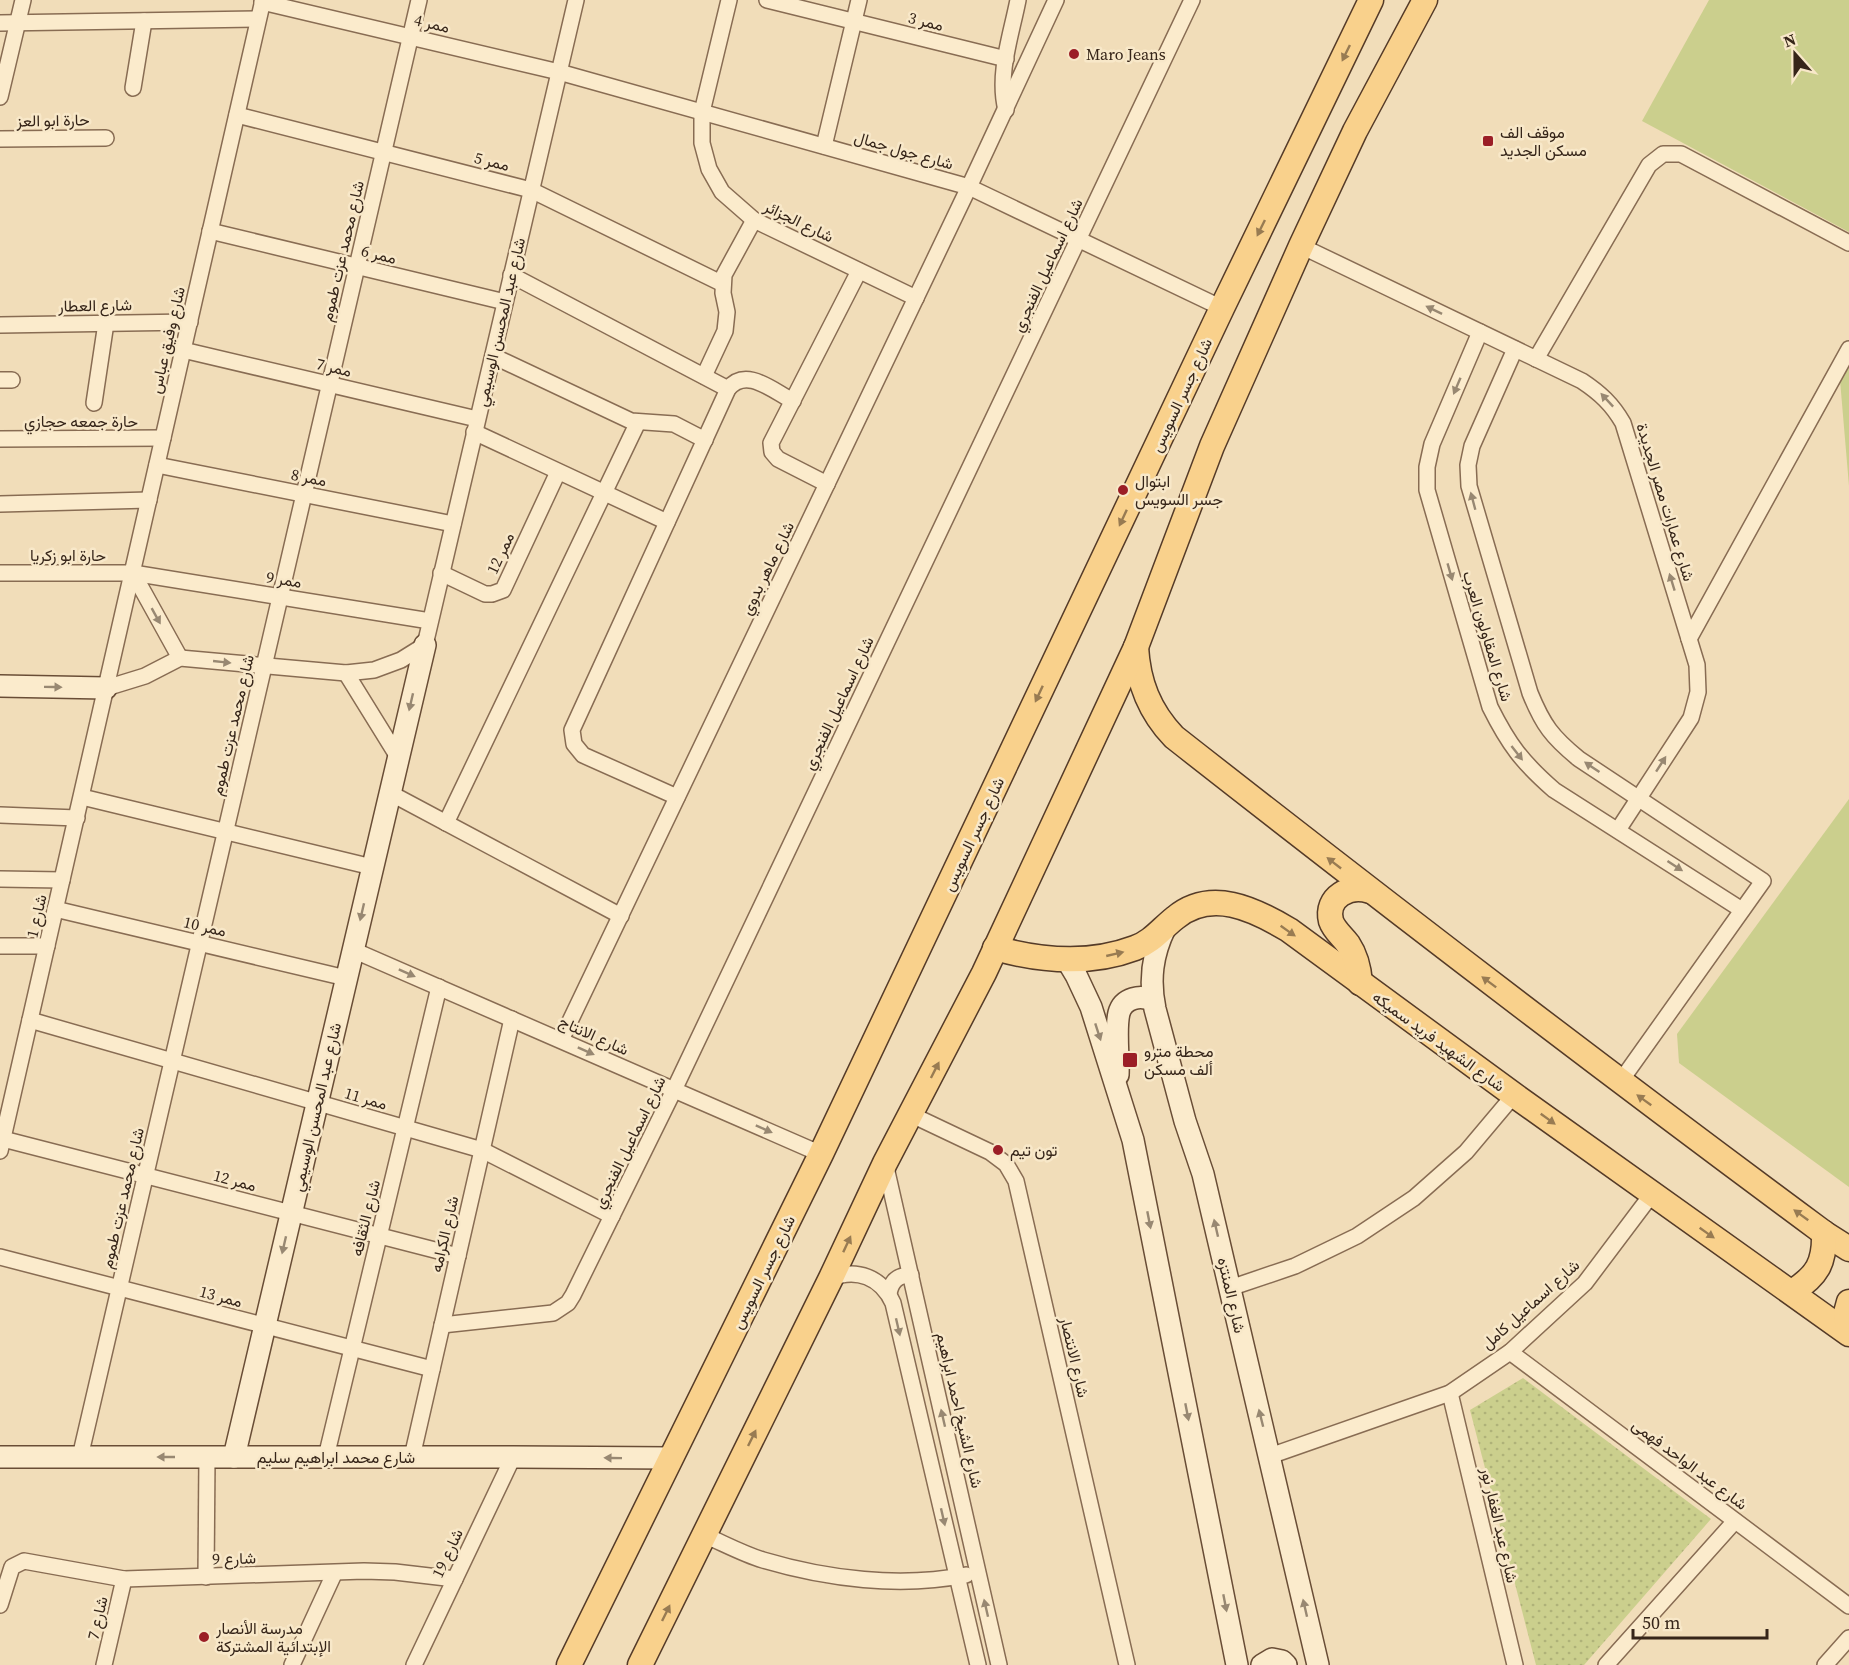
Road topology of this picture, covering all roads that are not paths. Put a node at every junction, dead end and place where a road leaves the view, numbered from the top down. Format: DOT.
graph roads {
  1 [pos="22,0"];
  2 [pos="418,0"];
  3 [pos="576,0"];
  4 [pos="729,0"];
  5 [pos="767,0"];
  6 [pos="859,0"];
  7 [pos="1018,0"];
  8 [pos="1056,0"];
  9 [pos="1192,0"];
  10 [pos="1371,0"];
  11 [pos="1425,0"];
  12 [pos="262,1"];
  13 [pos="258,19"];
  14 [pos="144,21"];
  15 [pos="17,22"];
  16 [pos="854,22"];
  17 [pos="0,23"];
  18 [pos="410,37"];
  19 [pos="1006,59"];
  20 [pos="559,72"];
  21 [pos="133,88"];
  22 [pos="0,97"];
  23 [pos="1006,110"];
  24 [pos="702,112"];
  25 [pos="237,115"];
  26 [pos="106,138"];
  27 [pos="0,139"];
  28 [pos="824,146"];
  29 [pos="383,152"];
  30 [pos="969,187"];
  31 [pos="531,190"];
  32 [pos="754,220"];
  33 [pos="210,231"];
  34 [pos="1079,240"];
  35 [pos="1849,243"];
  36 [pos="1301,246"];
  37 [pos="357,267"];
  38 [pos="859,271"];
  39 [pos="512,275"];
  40 [pos="723,284"];
  41 [pos="916,298"];
  42 [pos="505,302"];
  43 [pos="1222,308"];
  44 [pos="190,322"];
  45 [pos="106,323"];
  46 [pos="0,325"];
  47 [pos="1480,332"];
  48 [pos="1515,349"];
  49 [pos="1849,349"];
  50 [pos="183,350"];
  51 [pos="492,356"];
  52 [pos="1536,358"];
  53 [pos="704,376"];
  54 [pos="329,384"];
  55 [pos="728,389"];
  56 [pos="793,401"];
  57 [pos="94,404"];
  58 [pos="638,422"];
  59 [pos="476,426"];
  60 [pos="163,438"];
  61 [pos="0,440"];
  62 [pos="705,440"];
  63 [pos="157,465"];
  64 [pos="558,472"];
  65 [pos="827,484"];
  66 [pos="604,493"];
  67 [pos="304,494"];
  68 [pos="150,500"];
  69 [pos="0,504"];
  70 [pos="667,522"];
  71 [pos="453,524"];
  72 [pos="1,573"];
  73 [pos="133,573"];
  74 [pos="441,573"];
  75 [pos="280,597"];
  76 [pos="430,621"];
  77 [pos="1689,639"];
  78 [pos="424,645"];
  79 [pos="1136,647"];
  80 [pos="180,658"];
  81 [pos="264,666"];
  82 [pos="346,673"];
  83 [pos="0,686"];
  84 [pos="106,688"];
  85 [pos="398,757"];
  86 [pos="390,793"];
  87 [pos="82,797"];
  88 [pos="677,797"];
  89 [pos="1639,799"];
  90 [pos="0,815"];
  91 [pos="77,818"];
  92 [pos="447,823"];
  93 [pos="1618,830"];
  94 [pos="225,832"];
  95 [pos="372,867"];
  96 [pos="0,879"];
  97 [pos="62,880"];
  98 [pos="1370,891"];
  99 [pos="56,909"];
  100 [pos="1742,909"];
  101 [pos="621,916"];
  102 [pos="1165,928"];
  103 [pos="200,943"];
  104 [pos="0,946"];
  105 [pos="47,946"];
  106 [pos="995,948"];
  107 [pos="353,950"];
  108 [pos="1067,960"];
  109 [pos="346,978"];
  110 [pos="1360,983"];
  111 [pos="439,987"];
  112 [pos="1153,1001"];
  113 [pos="512,1019"];
  114 [pos="30,1020"];
  115 [pos="561,1040"];
  116 [pos="172,1061"];
  117 [pos="1620,1082"];
  118 [pos="7,1087"];
  119 [pos="674,1090"];
  120 [pos="1118,1090"];
  121 [pos="1514,1095"];
  122 [pos="317,1102"];
  123 [pos="912,1115"];
  124 [pos="406,1128"];
  125 [pos="1,1145"];
  126 [pos="482,1149"];
  127 [pos="821,1154"];
  128 [pos="885,1163"];
  129 [pos="146,1176"];
  130 [pos="1652,1194"];
  131 [pos="291,1213"];
  132 [pos="612,1216"];
  133 [pos="1824,1233"];
  134 [pos="380,1236"];
  135 [pos="1849,1249"];
  136 [pos="458,1256"];
  137 [pos="0,1257"];
  138 [pos="910,1275"];
  139 [pos="831,1278"];
  140 [pos="120,1288"];
  141 [pos="1230,1288"];
  142 [pos="1792,1292"];
  143 [pos="889,1294"];
  144 [pos="1849,1302"];
  145 [pos="442,1325"];
  146 [pos="265,1326"];
  147 [pos="1848,1333"];
  148 [pos="352,1348"];
  149 [pos="1510,1352"];
  150 [pos="432,1369"];
  151 [pos="1450,1393"];
  152 [pos="513,1456"];
  153 [pos="1270,1456"];
  154 [pos="0,1457"];
  155 [pos="80,1457"];
  156 [pos="207,1457"];
  157 [pos="234,1457"];
  158 [pos="326,1457"];
  159 [pos="412,1457"];
  160 [pos="672,1458"];
  161 [pos="1735,1521"];
  162 [pos="704,1535"];
  163 [pos="978,1573"];
  164 [pos="334,1574"];
  165 [pos="206,1577"];
  166 [pos="957,1577"];
  167 [pos="124,1579"];
  168 [pos="455,1580"];
  169 [pos="0,1605"];
  170 [pos="1849,1606"];
  171 [pos="1849,1638"];
  172 [pos="104,1665"];
  173 [pos="292,1665"];
  174 [pos="414,1665"];
  175 [pos="569,1665"];
  176 [pos="640,1665"];
  177 [pos="978,1665"];
  178 [pos="999,1665"];
  179 [pos="1127,1665"];
  180 [pos="1238,1665"];
  181 [pos="1262,1665"];
  182 [pos="1286,1665"];
  183 [pos="1318,1665"];
  184 [pos="1515,1665"];
  185 [pos="1606,1665"];
  186 [pos="1825,1665"];
  1 -- 15 [label="street"];
  2 -- 18 [label="street, شارع محمد عزت طموم"];
  3 -- 20 [label="street, شارع عبد المحسن الوسيمي"];
  4 -- 24 [label="street, شارع الجزائر"];
  5 -- 16 [label="street, ممر 3"];
  6 -- 16 [label="street"];
  7 -- 19 [label="street"];
  8 -- 23 [label="street, شارع ماهر بدوي"];
  9 -- 34 [label="street, شارع اسماعيل الفنجري"];
  10 -- 43 [label="main road, شارع جسر السويس, one-way"];
  11 -- 36 [label="main road"];
  12 -- 13 [label="street, شارع وفيق عباس"];
  12 -- 18 [label="street, ممر 4"];
  13 -- 14 [label="street"];
  13 -- 25 [label="street, شارع وفيق عباس"];
  14 -- 15 [label="street"];
  14 -- 21 [label="street"];
  15 -- 17 [label="street"];
  15 -- 22 [label="street"];
  16 -- 19 [label="street, ممر 3"];
  16 -- 28 [label="street"];
  18 -- 20 [label="street, ممر 4"];
  18 -- 29 [label="street, شارع محمد عزت طموم"];
  19 -- 23 [label="street"];
  20 -- 24 [label="street, شارع جول جمال"];
  20 -- 31 [label="street, شارع عبد المحسن الوسيمي"];
  23 -- 30 [label="street, شارع ماهر بدوي"];
  24 -- 28 [label="street, شارع جول جمال"];
  24 -- 32 [label="street, شارع الجزائر"];
  25 -- 29 [label="street, ممر 5"];
  25 -- 33 [label="street, شارع وفيق عباس"];
  26 -- 27 [label="street, حارة ابو العز"];
  28 -- 30 [label="street, شارع جول جمال"];
  29 -- 31 [label="street, ممر 5"];
  29 -- 37 [label="street, شارع محمد عزت طموم"];
  30 -- 34 [label="street, شارع جول جمال"];
  30 -- 41 [label="street, شارع ماهر بدوي"];
  31 -- 39 [label="street, شارع عبد المحسن الوسيمي"];
  31 -- 40 [label="street, ممر 5"];
  32 -- 38 [label="street, شارع الجزائر"];
  32 -- 40 [label="street"];
  33 -- 37 [label="street, ممر 6"];
  33 -- 44 [label="street, شارع وفيق عباس"];
  34 -- 43 [label="street, شارع جول جمال"];
  34 -- 119 [label="street, شارع اسماعيل الفنجري"];
  35 -- 52 [label="street"];
  47 -- 36 [label="street, شارع عمارات مصر الجديدة, one-way"];
  36 -- 79 [label="main road"];
  37 -- 42 [label="street, ممر 6"];
  37 -- 54 [label="street, شارع محمد عزت طموم"];
  38 -- 41 [label="street, شارع الجزائر"];
  38 -- 56 [label="street"];
  39 -- 42 [label="street, شارع عبد المحسن الوسيمي"];
  39 -- 53 [label="street"];
  40 -- 53 [label="street"];
  41 -- 65 [label="street, شارع ماهر بدوي"];
  42 -- 51 [label="street, شارع عبد المحسن الوسيمي"];
  43 -- 127 [label="main road, شارع جسر السويس, one-way"];
  44 -- 45 [label="street, شارع العطار"];
  44 -- 50 [label="street, شارع وفيق عباس"];
  45 -- 46 [label="street, شارع العطار"];
  45 -- 57 [label="street"];
  47 -- 48 [label="street, شارع عمارات مصر الجديدة"];
  47 -- 93 [label="street, شارع المقاولون العرب, one-way"];
  48 -- 52 [label="street, شارع عمارات مصر الجديدة"];
  89 -- 48 [label="street, شارع المقاولون العرب, one-way"];
  49 -- 77 [label="street"];
  50 -- 54 [label="street, ممر 7"];
  50 -- 60 [label="street, شارع وفيق عباس"];
  51 -- 58 [label="street"];
  51 -- 59 [label="street, شارع عبد المحسن الوسيمي"];
  77 -- 52 [label="street, شارع عمارات مصر الجديدة, one-way"];
  53 -- 55 [label="street"];
  54 -- 59 [label="street, ممر 7"];
  54 -- 67 [label="street, شارع محمد عزت طموم"];
  55 -- 56 [label="street"];
  55 -- 62 [label="street"];
  56 -- 65 [label="street"];
  58 -- 62 [label="street"];
  58 -- 66 [label="street"];
  59 -- 64 [label="street, ممر 7"];
  59 -- 71 [label="street, شارع عبد المحسن الوسيمي"];
  60 -- 61 [label="street, حارة جمعه حجازي"];
  60 -- 63 [label="street, شارع وفيق عباس"];
  62 -- 70 [label="street"];
  63 -- 67 [label="street, ممر 8"];
  63 -- 68 [label="street, شارع وفيق عباس"];
  64 -- 66 [label="street, ممر 7"];
  64 -- 74 [label="street, ممر 12"];
  65 -- 88 [label="street, شارع ماهر بدوي"];
  66 -- 70 [label="street, ممر 7"];
  66 -- 92 [label="street"];
  67 -- 71 [label="street, ممر 8"];
  67 -- 75 [label="street, شارع محمد عزت طموم"];
  68 -- 69 [label="street"];
  68 -- 73 [label="street, شارع وفيق عباس"];
  70 -- 88 [label="street"];
  71 -- 74 [label="street, شارع عبد المحسن الوسيمي"];
  72 -- 73 [label="street, حارة ابو زكريا"];
  73 -- 75 [label="street, ممر 9"];
  73 -- 80 [label="street, one-way"];
  73 -- 84 [label="street, شارع وفيق عباس"];
  74 -- 76 [label="street, شارع عبد المحسن الوسيمي"];
  75 -- 76 [label="street, ممر 9"];
  75 -- 81 [label="street, شارع محمد عزت طموم"];
  76 -- 78 [label="street, شارع عبد المحسن الوسيمي"];
  89 -- 77 [label="street, شارع عمارات مصر الجديدة, one-way"];
  78 -- 82 [label="street"];
  78 -- 85 [label="street, شارع عبد المحسن الوسيمي, one-way"];
  98 -- 79 [label="main road, one-way"];
  79 -- 106 [label="main road"];
  80 -- 81 [label="street, one-way"];
  80 -- 84 [label="street"];
  81 -- 82 [label="street"];
  81 -- 94 [label="street, شارع محمد عزت طموم"];
  82 -- 85 [label="street"];
  83 -- 84 [label="street, one-way"];
  84 -- 87 [label="street, شارع 1"];
  85 -- 86 [label="street, شارع عبد المحسن الوسيمي"];
  86 -- 92 [label="street"];
  86 -- 95 [label="street, شارع عبد المحسن الوسيمي"];
  87 -- 91 [label="street, شارع 1"];
  87 -- 94 [label="street"];
  88 -- 101 [label="street, شارع ماهر بدوي"];
  89 -- 93 [label="street, شارع عمارات مصر الجديدة"];
  89 -- 100 [label="street, شارع المقاولون العرب"];
  90 -- 91 [label="street"];
  91 -- 97 [label="street, شارع 1"];
  92 -- 101 [label="street"];
  93 -- 100 [label="street, شارع المقاولون العرب, one-way"];
  94 -- 95 [label="street"];
  94 -- 103 [label="street, شارع محمد عزت طموم"];
  95 -- 107 [label="street, شارع عبد المحسن الوسيمي, one-way"];
  96 -- 97 [label="street"];
  97 -- 99 [label="street, شارع 1"];
  98 -- 110 [label="main road"];
  117 -- 98 [label="main road, one-way"];
  99 -- 103 [label="street, ممر 10"];
  99 -- 105 [label="street, شارع 1"];
  100 -- 117 [label="street"];
  101 -- 115 [label="street, شارع ماهر بدوي"];
  108 -- 102 [label="main road, شارع الشهيد فريد سميكه, one-way"];
  102 -- 110 [label="main road, شارع الشهيد فريد سميكه, one-way"];
  102 -- 112 [label="street, شارع المنتزه"];
  103 -- 109 [label="street, ممر 10"];
  103 -- 116 [label="street, شارع محمد عزت طموم"];
  104 -- 105 [label="street"];
  105 -- 114 [label="street, شارع 1"];
  106 -- 108 [label="main road, شارع الشهيد فريد سميكه"];
  123 -- 106 [label="main road, one-way"];
  107 -- 109 [label="street, شارع عبد المحسن الوسيمي"];
  107 -- 111 [label="street, شارع الانتاج, one-way"];
  108 -- 120 [label="street, one-way"];
  109 -- 122 [label="street, شارع عبد المحسن الوسيمي"];
  110 -- 121 [label="main road, شارع الشهيد فريد سميكه"];
  111 -- 113 [label="street, شارع الانتاج"];
  111 -- 124 [label="street, شارع الثقافه"];
  112 -- 120 [label="street"];
  141 -- 112 [label="street, شارع المنتزه, one-way"];
  113 -- 115 [label="street, شارع الانتاج"];
  113 -- 126 [label="street, شارع الكرامه"];
  114 -- 116 [label="street, ممر 11"];
  114 -- 118 [label="street, شارع 1"];
  115 -- 119 [label="street, شارع الانتاج, one-way"];
  116 -- 122 [label="street, ممر 11"];
  116 -- 129 [label="street, شارع محمد عزت طموم"];
  133 -- 117 [label="main road, one-way"];
  118 -- 125 [label="street, شارع 1"];
  119 -- 127 [label="street, شارع الانتاج, one-way"];
  119 -- 132 [label="street, شارع اسماعيل الفنجري"];
  120 -- 180 [label="street, one-way"];
  121 -- 130 [label="main road, شارع الشهيد فريد سميكه, one-way"];
  121 -- 141 [label="street"];
  122 -- 124 [label="street, ممر 11"];
  122 -- 131 [label="street, شارع عبد المحسن الوسيمي"];
  123 -- 128 [label="main road"];
  123 -- 179 [label="street, شارع الانتصار"];
  124 -- 126 [label="street, ممر 11"];
  124 -- 134 [label="street, شارع الثقافه"];
  125 -- 129 [label="street, ممر 12"];
  126 -- 132 [label="street, ممر 11"];
  126 -- 136 [label="street, شارع الكرامه"];
  127 -- 160 [label="main road, شارع جسر السويس"];
  128 -- 138 [label="street, شارع الشيخ احمد ابراهيم"];
  139 -- 128 [label="main road, one-way"];
  129 -- 131 [label="street, ممر 12"];
  129 -- 140 [label="street, شارع محمد عزت طموم"];
  130 -- 142 [label="main road, شارع الشهيد فريد سميكه, one-way"];
  130 -- 149 [label="street, شارع اسماعيل كامل"];
  131 -- 134 [label="street, ممر 12"];
  131 -- 146 [label="street, شارع عبد المحسن الوسيمي, one-way"];
  132 -- 145 [label="street, شارع اسماعيل الفنجري"];
  133 -- 135 [label="main road"];
  133 -- 142 [label="main road"];
  134 -- 136 [label="street, ممر 12"];
  134 -- 148 [label="street, شارع الثقافه"];
  136 -- 145 [label="street, شارع الكرامه"];
  137 -- 140 [label="street, ممر 13"];
  138 -- 143 [label="street"];
  163 -- 138 [label="street, شارع الشيخ احمد ابراهيم, one-way"];
  139 -- 143 [label="street"];
  162 -- 139 [label="main road, one-way"];
  140 -- 146 [label="street, ممر 13"];
  140 -- 155 [label="street, شارع محمد عزت طموم"];
  153 -- 141 [label="street, شارع المنتزه, one-way"];
  142 -- 147 [label="main road, شارع الشهيد فريد سميكه"];
  143 -- 166 [label="street, one-way"];
  144 -- 147 [label="main road"];
  145 -- 150 [label="street, شارع الكرامه"];
  146 -- 148 [label="street, ممر 13"];
  146 -- 157 [label="street, شارع عبد المحسن الوسيمي"];
  148 -- 150 [label="street, ممر 13"];
  148 -- 158 [label="street, شارع الثقافه"];
  149 -- 151 [label="street, شارع اسماعيل كامل"];
  149 -- 161 [label="street, شارع عبد الواحد فهمى"];
  150 -- 159 [label="street, شارع الكرامه"];
  151 -- 153 [label="street, شارع اسماعيل كامل"];
  151 -- 184 [label="street, شارع عبد الغفار نور"];
  152 -- 159 [label="street, شارع محمد ابراهيم سليم"];
  160 -- 152 [label="street, شارع محمد ابراهيم سليم, one-way"];
  152 -- 168 [label="street, شارع 19"];
  183 -- 153 [label="street, شارع المنتزه, one-way"];
  154 -- 155 [label="street, شارع محمد ابراهيم سليم"];
  156 -- 155 [label="street, شارع محمد ابراهيم سليم, one-way"];
  156 -- 157 [label="street, شارع محمد ابراهيم سليم"];
  156 -- 165 [label="street"];
  157 -- 158 [label="street, شارع محمد ابراهيم سليم"];
  158 -- 159 [label="street, شارع محمد ابراهيم سليم"];
  160 -- 175 [label="main road, شارع جسر السويس"];
  161 -- 170 [label="street, شارع عبد الواحد فهمى"];
  161 -- 185 [label="street"];
  162 -- 166 [label="street"];
  176 -- 162 [label="main road, one-way"];
  163 -- 166 [label="street"];
  178 -- 163 [label="street, شارع الشيخ احمد ابراهيم, one-way"];
  164 -- 165 [label="street, شارع 9"];
  164 -- 168 [label="street, شارع 9"];
  164 -- 173 [label="street"];
  165 -- 167 [label="street, شارع 9"];
  166 -- 177 [label="street"];
  167 -- 169 [label="street, شارع 9"];
  167 -- 172 [label="street, شارع 7"];
  168 -- 174 [label="street, شارع 19"];
  171 -- 186 [label="street"];
  181 -- 182 [label="street"];
}
